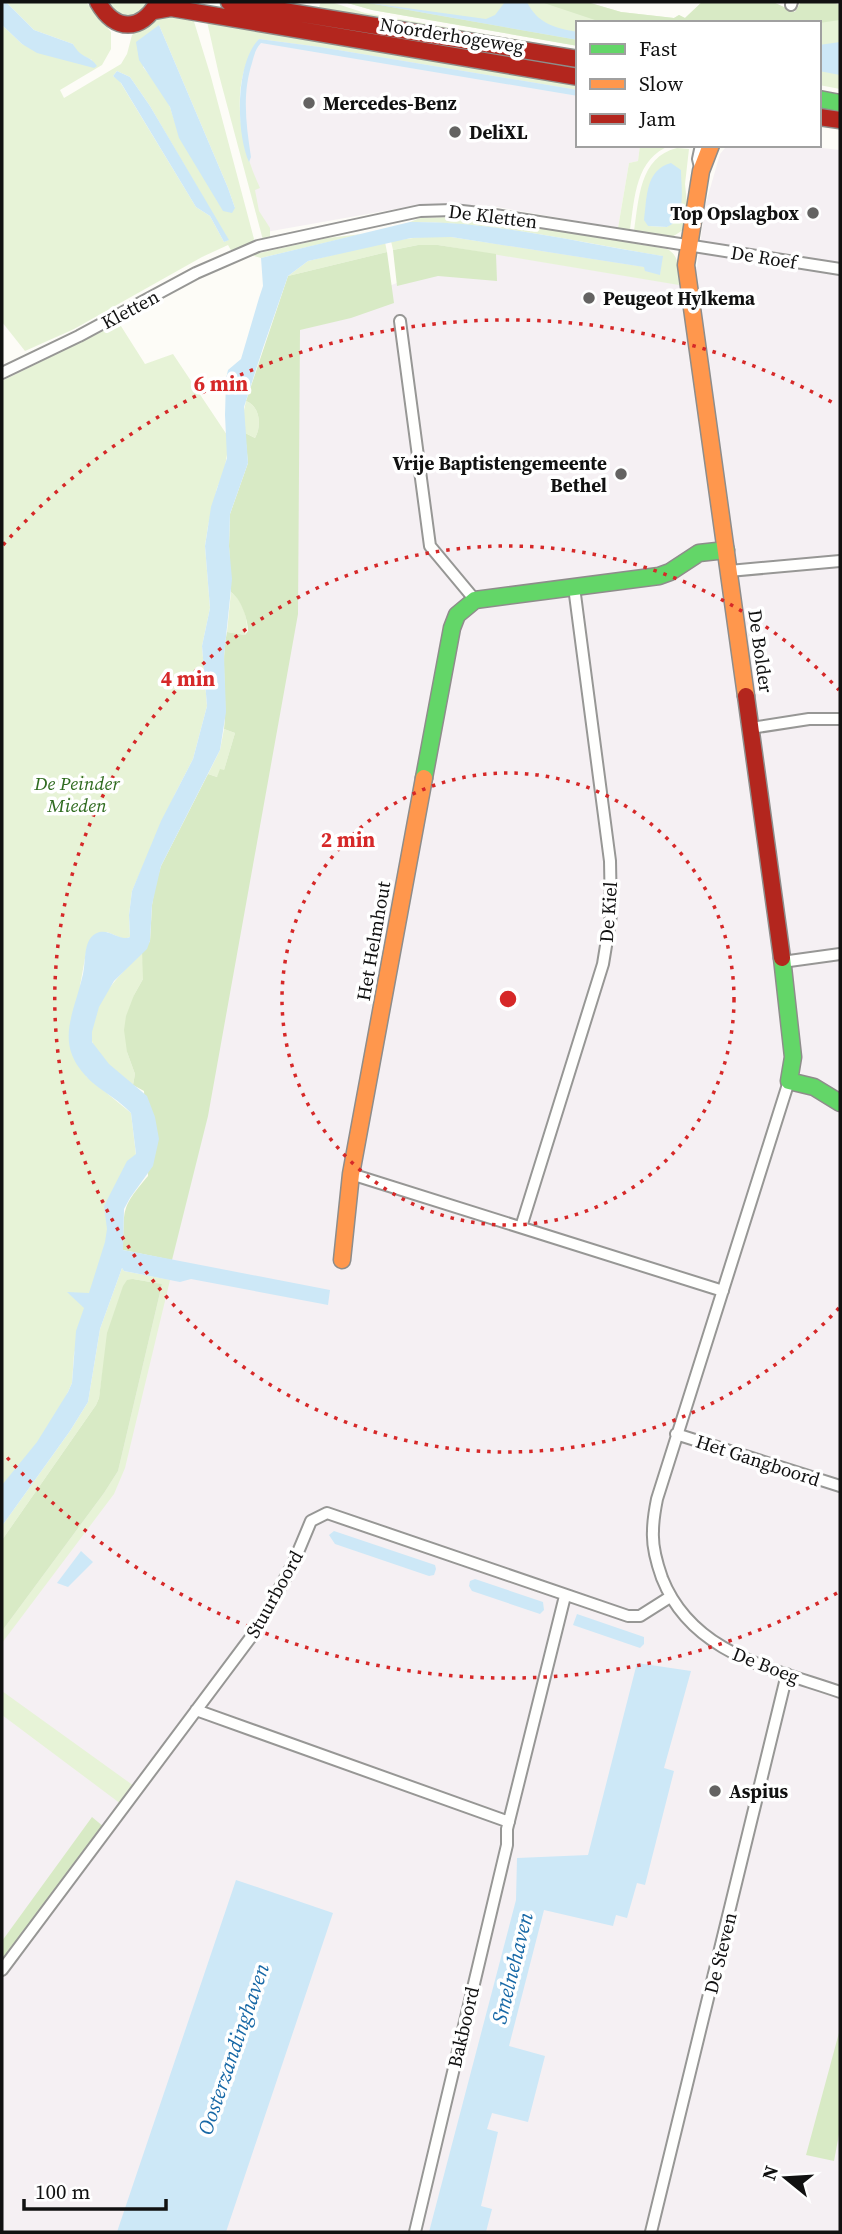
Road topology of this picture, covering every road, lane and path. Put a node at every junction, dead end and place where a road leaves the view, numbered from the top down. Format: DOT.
graph roads {
  1 [pos="97,2"];
  2 [pos="229,2"];
  3 [pos="156,6"];
  4 [pos="576,59"];
  5 [pos="576,77"];
  6 [pos="821,99"];
  7 [pos="840,103"];
  8 [pos="821,117"];
  9 [pos="840,120"];
  10 [pos="701,147"];
  11 [pos="710,147"];
  12 [pos="701,171"];
  13 [pos="688,244"];
  14 [pos="258,246"];
  15 [pos="840,269"];
  16 [pos="400,321"];
  17 [pos="2,373"];
  18 [pos="726,550"];
  19 [pos="840,561"];
  20 [pos="729,571"];
  21 [pos="574,587"];
  22 [pos="474,600"];
  23 [pos="840,719"];
  24 [pos="751,729"];
  25 [pos="840,954"];
  26 [pos="782,962"];
  27 [pos="789,1081"];
  28 [pos="840,1103"];
  29 [pos="351,1174"];
  30 [pos="521,1227"];
  31 [pos="342,1260"];
  32 [pos="723,1291"];
  33 [pos="676,1434"];
  34 [pos="840,1486"];
  35 [pos="565,1596"];
  36 [pos="670,1597"];
  37 [pos="787,1674"];
  38 [pos="840,1692"];
  39 [pos="196,1710"];
  40 [pos="509,1822"];
  41 [pos="2,1970"];
  42 [pos="415,2232"];
  43 [pos="651,2232"];
  1 -- 3 [label="street"];
  2 -- 4 [label="street, Noorderhogeweg"];
  3 -- 5 [label="street, Noorderhogeweg"];
  6 -- 7 [label="street"];
  8 -- 9 [label="street"];
  10 -- 12 [label="street, De Bolder"];
  11 -- 12 [label="street, De Bolder"];
  12 -- 13 [label="street, De Bolder"];
  13 -- 14 [label="street, De Kletten"];
  13 -- 15 [label="street, De Roef"];
  13 -- 18 [label="street, De Bolder"];
  14 -- 17 [label="street, Kletten"];
  16 -- 22 [label="street"];
  18 -- 20 [label="street, De Bolder"];
  18 -- 21 [label="street"];
  19 -- 20 [label="street"];
  20 -- 24 [label="street, De Bolder"];
  21 -- 22 [label="street"];
  21 -- 30 [label="street, De Kiel"];
  22 -- 29 [label="street, Het Helmhout"];
  23 -- 24 [label="street"];
  24 -- 26 [label="street, De Bolder"];
  25 -- 26 [label="street"];
  26 -- 27 [label="street, De Bolder"];
  27 -- 28 [label="street"];
  27 -- 32 [label="street"];
  29 -- 30 [label="street"];
  29 -- 31 [label="street, Het Helmhout"];
  30 -- 32 [label="street"];
  32 -- 33 [label="street"];
  33 -- 34 [label="street, Het Gangboord"];
  33 -- 36 [label="street, De Boeg"];
  35 -- 36 [label="street, Stuurboord"];
  35 -- 39 [label="street, Stuurboord"];
  35 -- 40 [label="street, Bakboord"];
  36 -- 37 [label="street, De Boeg"];
  37 -- 38 [label="street, De Boeg"];
  37 -- 43 [label="street, De Steven"];
  39 -- 40 [label="street"];
  39 -- 41 [label="street, Stuurboord"];
  40 -- 42 [label="street, Bakboord"];
}
